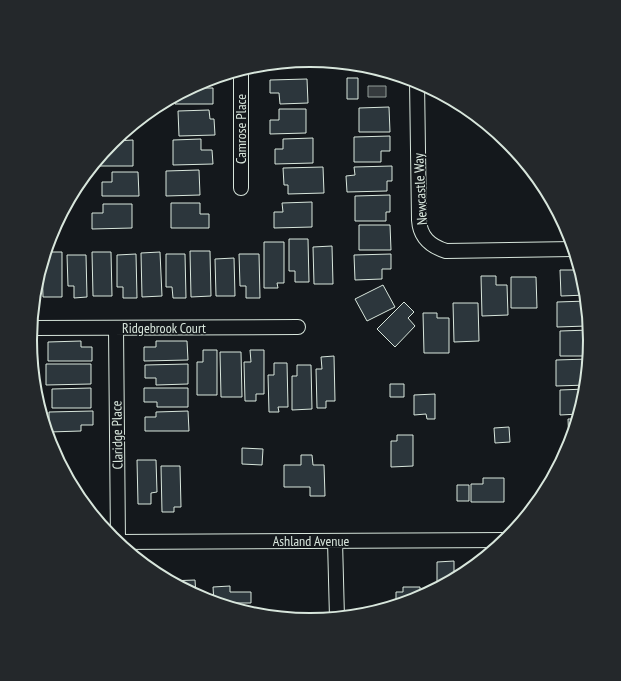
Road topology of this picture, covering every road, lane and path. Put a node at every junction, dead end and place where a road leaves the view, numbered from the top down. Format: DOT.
graph roads {
  1 [pos="241,76"];
  2 [pos="417,89"];
  3 [pos="241,188"];
  4 [pos="568,249"];
  5 [pos="298,327"];
  6 [pos="38,328"];
  7 [pos="116,328"];
  8 [pos="117,534"];
  9 [pos="497,540"];
  10 [pos="334,541"];
  11 [pos="126,542"];
  12 [pos="337,613"];
  1 -- 3 [label="street, Camrose Place"];
  2 -- 4 [label="street, Newcastle Way"];
  5 -- 7 [label="street, Ridgebrook Court"];
  6 -- 7 [label="street, Ridgebrook Court"];
  7 -- 8 [label="street, Claridge Place"];
  9 -- 10 [label="street, Ashland Avenue"];
  10 -- 11 [label="street, Ashland Avenue"];
  10 -- 12 [label="street"];
}
